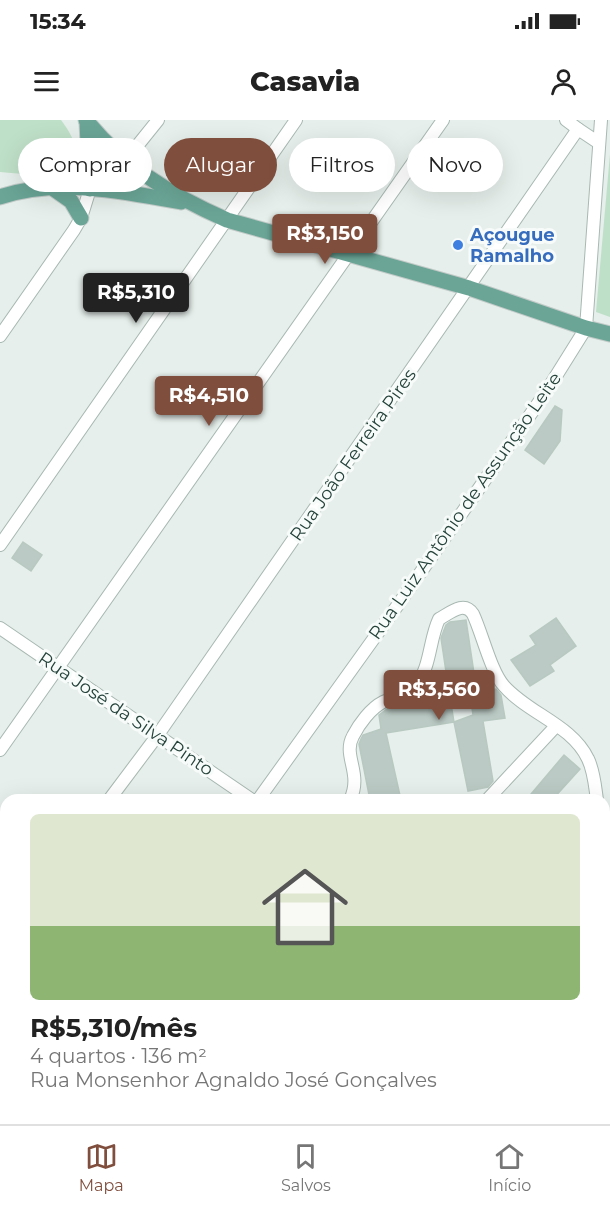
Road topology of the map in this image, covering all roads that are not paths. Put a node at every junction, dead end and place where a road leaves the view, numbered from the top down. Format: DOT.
graph roads {
  1 [pos="158,120"];
  2 [pos="296,120"];
  3 [pos="443,120"];
  4 [pos="566,120"];
  5 [pos="601,120"];
  6 [pos="86,121"];
  7 [pos="578,129"];
  8 [pos="87,138"];
  9 [pos="100,138"];
  10 [pos="144,138"];
  11 [pos="599,143"];
  12 [pos="152,179"];
  13 [pos="18,192"];
  14 [pos="58,192"];
  15 [pos="89,192"];
  16 [pos="126,192"];
  17 [pos="0,197"];
  18 [pos="191,204"];
  19 [pos="81,218"];
  20 [pos="227,220"];
  21 [pos="349,255"];
  22 [pos="469,288"];
  23 [pos="586,328"];
  24 [pos="610,334"];
  25 [pos="0,336"];
  26 [pos="0,544"];
  27 [pos="0,628"];
  28 [pos="58,667"];
  29 [pos="556,726"];
  30 [pos="157,736"];
  31 [pos="0,750"];
  32 [pos="114,794"];
  33 [pos="243,794"];
  34 [pos="262,794"];
  35 [pos="352,794"];
  36 [pos="493,794"];
  37 [pos="596,794"];
  1 -- 10 [label="street"];
  2 -- 20 [label="street"];
  3 -- 21 [label="street"];
  4 -- 7 [label="street"];
  5 -- 11 [label="street"];
  6 -- 8 [label="main road"];
  6 -- 9 [label="main road"];
  7 -- 11 [label="street"];
  7 -- 22 [label="street, Rua João Ferreira Pires"];
  11 -- 23 [label="street"];
  12 -- 18 [label="main road"];
  13 -- 17 [label="main road"];
  14 -- 19 [label="main road"];
  15 -- 19 [label="street"];
  16 -- 18 [label="main road"];
  18 -- 20 [label="main road"];
  19 -- 25 [label="street"];
  20 -- 21 [label="main road"];
  20 -- 26 [label="street"];
  21 -- 22 [label="main road"];
  21 -- 28 [label="street"];
  22 -- 23 [label="main road"];
  22 -- 30 [label="street, Rua João Ferreira Pires"];
  23 -- 24 [label="main road"];
  23 -- 34 [label="street, Rua Luiz Antônio de Assunção Leite"];
  27 -- 28 [label="street, Rua José da Silva Pinto"];
  28 -- 30 [label="street, Rua José da Silva Pinto"];
  28 -- 31 [label="street"];
  29 -- 35 [label="street"];
  29 -- 36 [label="street"];
  29 -- 37 [label="street"];
  30 -- 32 [label="street, Rua João Ferreira Pires"];
  30 -- 33 [label="street, Rua José da Silva Pinto"];
}
